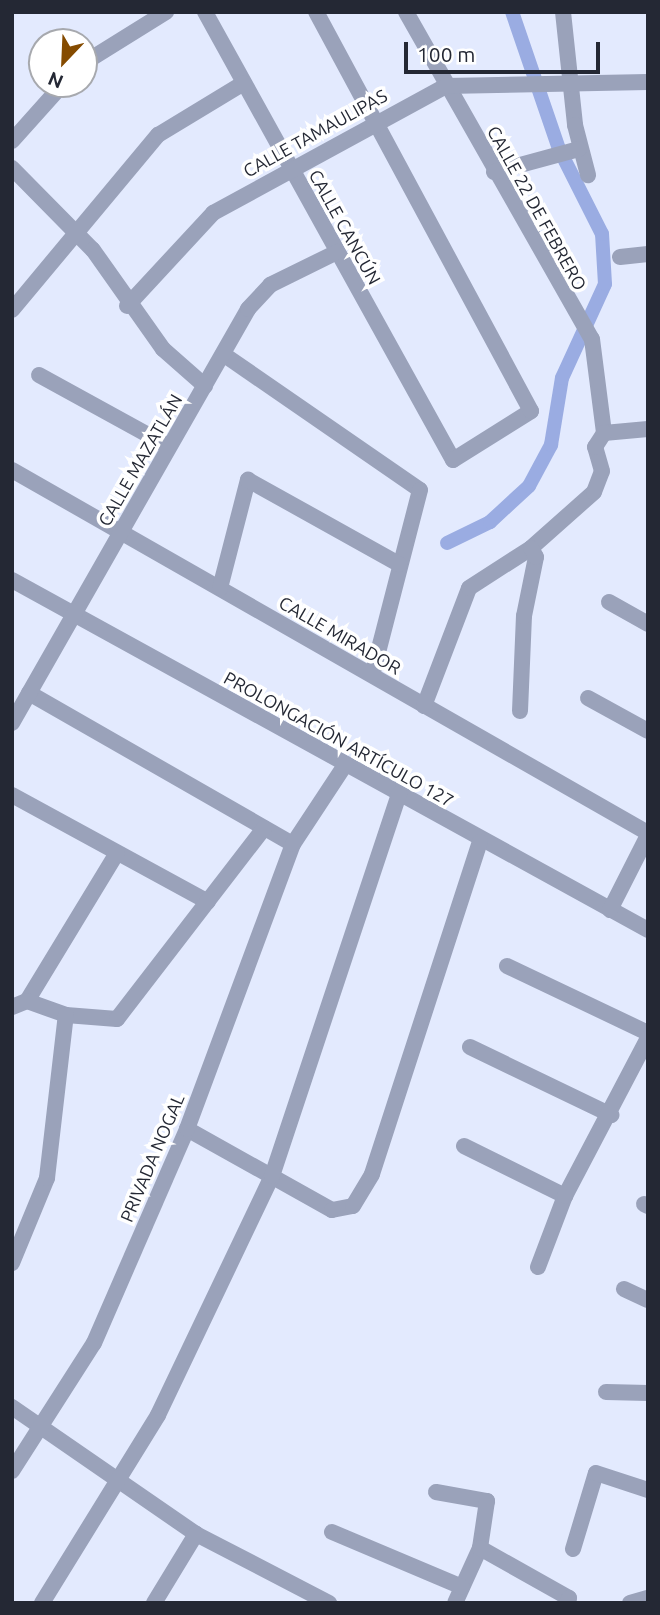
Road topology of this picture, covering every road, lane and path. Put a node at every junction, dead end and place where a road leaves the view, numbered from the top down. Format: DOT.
graph roads {
  1 [pos="166,12"];
  2 [pos="205,12"];
  3 [pos="316,12"];
  4 [pos="406,12"];
  5 [pos="563,12"];
  6 [pos="98,54"];
  7 [pos="648,82"];
  8 [pos="244,83"];
  9 [pos="570,85"];
  10 [pos="446,86"];
  11 [pos="50,98"];
  12 [pos="376,121"];
  13 [pos="12,141"];
  14 [pos="579,149"];
  15 [pos="290,167"];
  16 [pos="12,168"];
  17 [pos="494,172"];
  18 [pos="588,174"];
  19 [pos="75,229"];
  20 [pos="337,252"];
  21 [pos="648,254"];
  22 [pos="620,257"];
  23 [pos="127,306"];
  24 [pos="12,310"];
  25 [pos="223,354"];
  26 [pos="39,376"];
  27 [pos="205,386"];
  28 [pos="648,429"];
  29 [pos="604,433"];
  30 [pos="168,446"];
  31 [pos="12,470"];
  32 [pos="122,530"];
  33 [pos="531,548"];
  34 [pos="399,564"];
  35 [pos="12,580"];
  36 [pos="220,588"];
  37 [pos="609,602"];
  38 [pos="75,614"];
  39 [pos="648,624"];
  40 [pos="372,675"];
  41 [pos="29,693"];
  42 [pos="588,698"];
  43 [pos="424,706"];
  44 [pos="520,711"];
  45 [pos="12,723"];
  46 [pos="648,731"];
  47 [pos="345,765"];
  48 [pos="399,794"];
  49 [pos="12,795"];
  50 [pos="264,828"];
  51 [pos="648,834"];
  52 [pos="480,842"];
  53 [pos="293,844"];
  54 [pos="117,853"];
  55 [pos="208,902"];
  56 [pos="610,909"];
  57 [pos="648,930"];
  58 [pos="507,966"];
  59 [pos="20,1004"];
  60 [pos="66,1014"];
  61 [pos="648,1036"];
  62 [pos="470,1047"];
  63 [pos="611,1115"];
  64 [pos="187,1129"];
  65 [pos="464,1146"];
  66 [pos="272,1176"];
  67 [pos="565,1196"];
  68 [pos="12,1263"];
  69 [pos="538,1267"];
  70 [pos="624,1289"];
  71 [pos="648,1300"];
  72 [pos="606,1392"];
  73 [pos="648,1393"];
  74 [pos="12,1407"];
  75 [pos="42,1427"];
  76 [pos="12,1471"];
  77 [pos="118,1481"];
  78 [pos="648,1490"];
  79 [pos="436,1492"];
  80 [pos="332,1532"];
  81 [pos="196,1534"];
  82 [pos="480,1548"];
  83 [pos="573,1549"];
  84 [pos="462,1587"];
  85 [pos="648,1598"];
  86 [pos="42,1603"];
  87 [pos="155,1603"];
  88 [pos="329,1603"];
  89 [pos="455,1603"];
  90 [pos="566,1603"];
  91 [pos="630,1603"];
  1 -- 6 [label="street"];
  2 -- 8 [label="street, CALLE CANCÚN"];
  3 -- 12 [label="street"];
  4 -- 10 [label="street, CALLE 22 DE FEBRERO"];
  5 -- 9 [label="street"];
  7 -- 9 [label="street, CALLE TAMAULIPAS"];
  8 -- 15 [label="street, CALLE CANCÚN"];
  8 -- 19 [label="street"];
  9 -- 10 [label="street, CALLE TAMAULIPAS"];
  9 -- 14 [label="street"];
  10 -- 12 [label="street, CALLE TAMAULIPAS"];
  10 -- 17 [label="street, CALLE 22 DE FEBRERO"];
  11 -- 13 [label="street"];
  12 -- 15 [label="street, CALLE TAMAULIPAS"];
  12 -- 20 [label="street, CALLE CANCÚN"];
  14 -- 17 [label="street"];
  14 -- 18 [label="street"];
  15 -- 20 [label="street, CALLE CANCÚN"];
  15 -- 23 [label="street, CALLE TAMAULIPAS"];
  16 -- 19 [label="street"];
  17 -- 29 [label="street, CALLE 22 DE FEBRERO"];
  19 -- 23 [label="street"];
  19 -- 24 [label="street"];
  20 -- 25 [label="street, CALLE MAZATLÁN"];
  21 -- 22 [label="street"];
  23 -- 27 [label="street"];
  25 -- 27 [label="street, CALLE MAZATLÁN"];
  25 -- 34 [label="street"];
  26 -- 30 [label="street"];
  27 -- 30 [label="street, CALLE MAZATLÁN"];
  28 -- 29 [label="street"];
  29 -- 33 [label="street, CALLE 22 DE FEBRERO"];
  30 -- 32 [label="street, CALLE MAZATLÁN"];
  31 -- 32 [label="street, CALLE MIRADOR"];
  32 -- 36 [label="street, CALLE MIRADOR"];
  32 -- 38 [label="street, CALLE MAZATLÁN"];
  33 -- 43 [label="street"];
  33 -- 44 [label="street"];
  34 -- 36 [label="street"];
  34 -- 40 [label="street"];
  35 -- 38 [label="street, PROLONGACIÓN ARTÍCULO 127"];
  36 -- 40 [label="street, CALLE MIRADOR"];
  37 -- 39 [label="street"];
  38 -- 41 [label="street, CALLE MAZATLÁN"];
  38 -- 47 [label="street, PROLONGACIÓN ARTÍCULO 127"];
  40 -- 43 [label="street, CALLE MIRADOR"];
  41 -- 45 [label="street, CALLE MAZATLÁN"];
  41 -- 50 [label="street"];
  42 -- 46 [label="street"];
  43 -- 51 [label="street, CALLE MIRADOR"];
  47 -- 48 [label="street, PROLONGACIÓN ARTÍCULO 127"];
  47 -- 53 [label="street, PRIVADA NOGAL"];
  48 -- 52 [label="street, PROLONGACIÓN ARTÍCULO 127"];
  48 -- 66 [label="street"];
  49 -- 54 [label="street"];
  50 -- 53 [label="street"];
  50 -- 55 [label="street"];
  51 -- 56 [label="street"];
  52 -- 56 [label="street, PROLONGACIÓN ARTÍCULO 127"];
  52 -- 66 [label="street"];
  53 -- 64 [label="street, PRIVADA NOGAL"];
  54 -- 55 [label="street"];
  54 -- 59 [label="street"];
  55 -- 60 [label="street"];
  56 -- 57 [label="street, PROLONGACIÓN ARTÍCULO 127"];
  58 -- 61 [label="street"];
  59 -- 60 [label="street"];
  60 -- 68 [label="street"];
  61 -- 63 [label="street"];
  62 -- 63 [label="street"];
  63 -- 67 [label="street"];
  64 -- 66 [label="street"];
  64 -- 75 [label="street, PRIVADA NOGAL"];
  65 -- 67 [label="street"];
  66 -- 77 [label="street"];
  67 -- 69 [label="street"];
  70 -- 71 [label="street"];
  72 -- 73 [label="street"];
  74 -- 75 [label="street"];
  75 -- 76 [label="street, PRIVADA NOGAL"];
  75 -- 77 [label="street"];
  77 -- 81 [label="street"];
  77 -- 86 [label="street"];
  78 -- 83 [label="street"];
  79 -- 82 [label="street"];
  80 -- 84 [label="street"];
  81 -- 87 [label="street"];
  81 -- 88 [label="street"];
  82 -- 84 [label="street"];
  82 -- 90 [label="street"];
  84 -- 89 [label="street"];
  85 -- 91 [label="street"];
}
